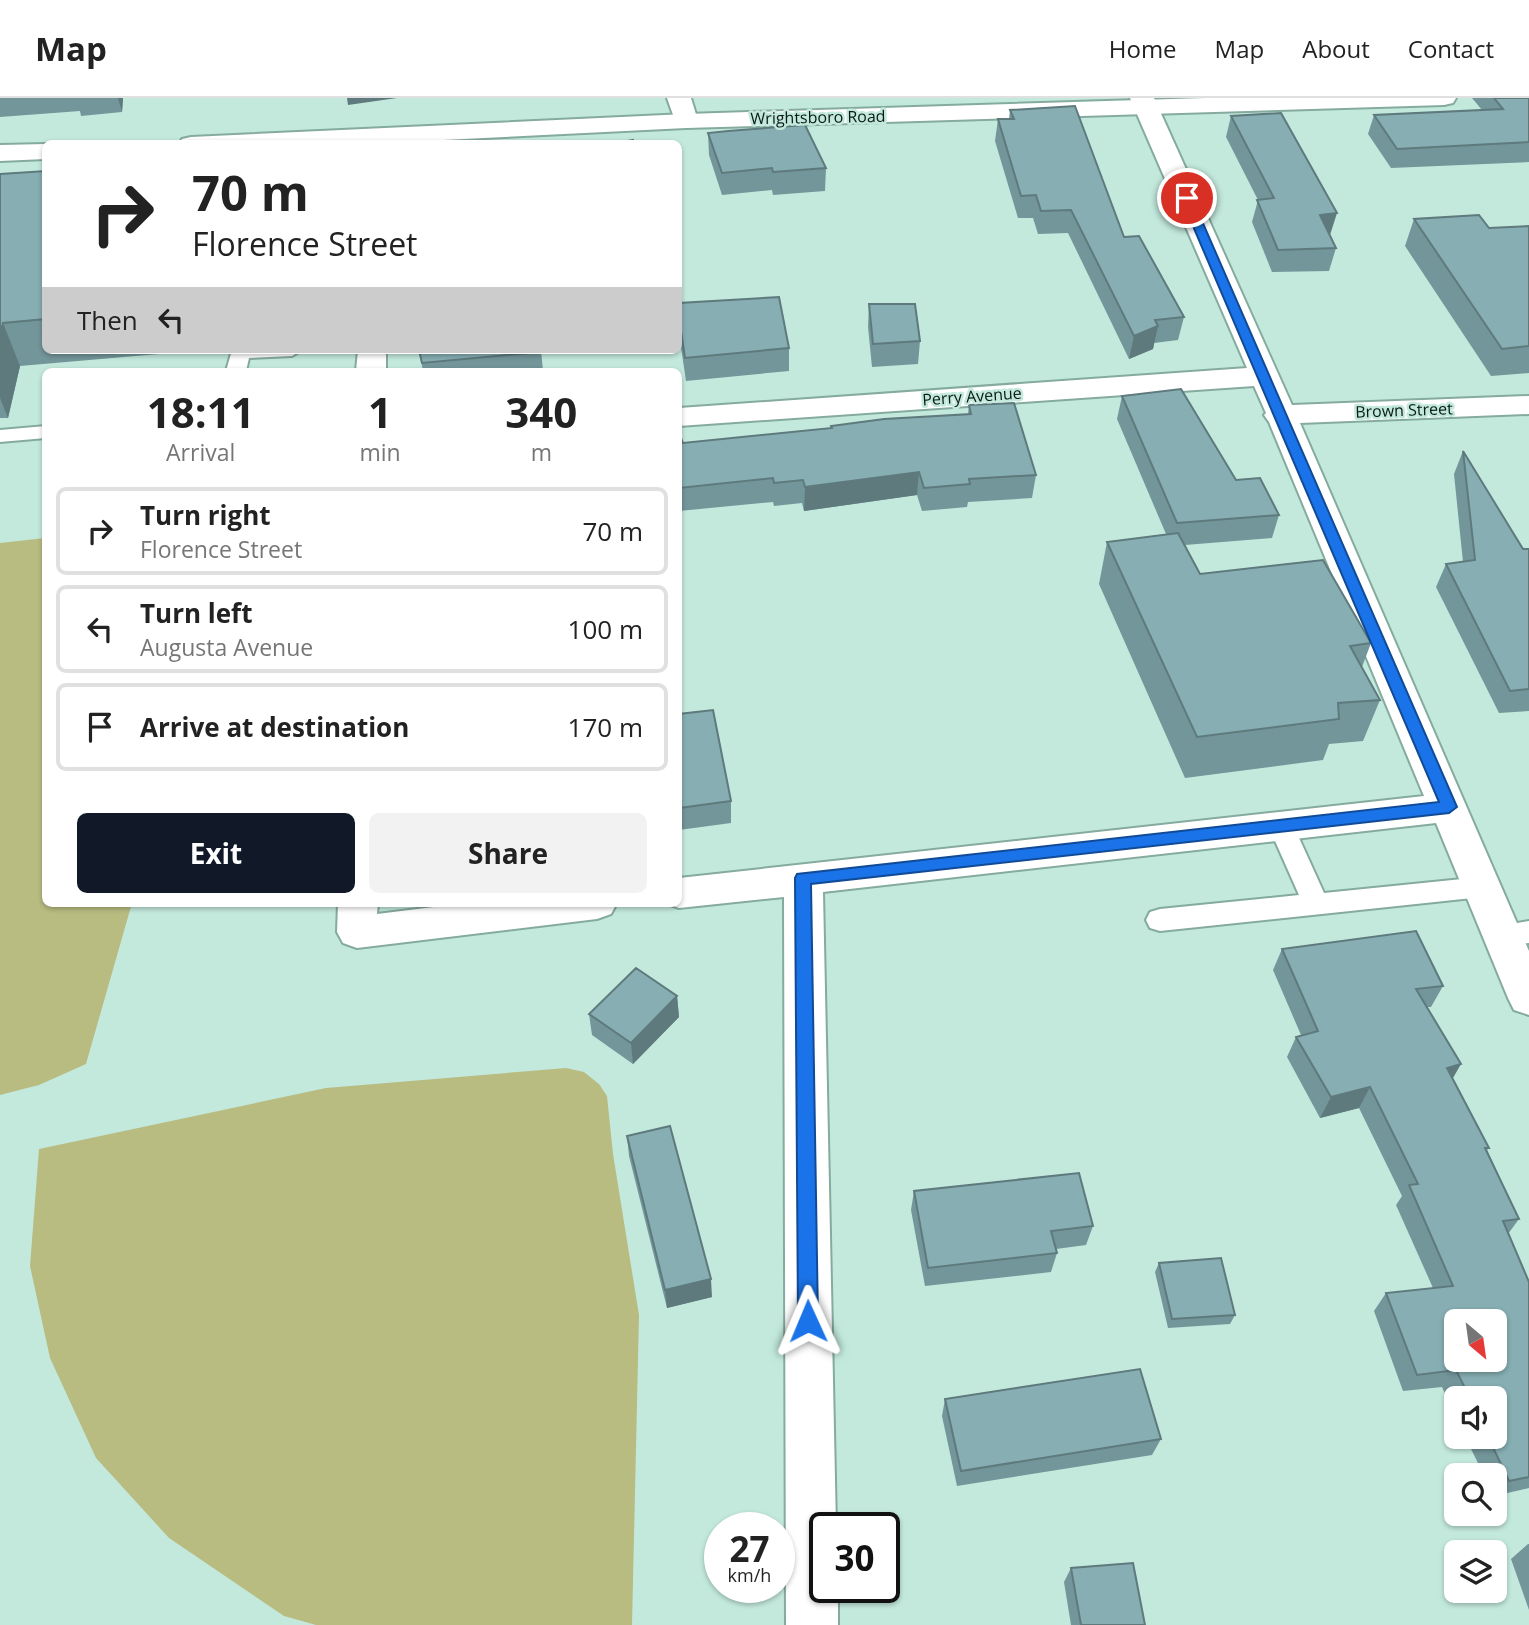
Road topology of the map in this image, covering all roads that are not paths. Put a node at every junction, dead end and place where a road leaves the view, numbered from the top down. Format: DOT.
graph roads {
  1 [pos="1444,98"];
  2 [pos="1145,103"];
  3 [pos="682,109"];
  4 [pos="378,139"];
  5 [pos="341,140"];
  6 [pos="42,151"];
  7 [pos="0,153"];
  8 [pos="1265,376"];
  9 [pos="1529,405"];
  10 [pos="1279,415"];
  11 [pos="682,417"];
  12 [pos="42,432"];
  13 [pos="0,436"];
  14 [pos="1449,807"];
  15 [pos="1281,825"];
  16 [pos="803,878"];
  17 [pos="1482,887"];
  18 [pos="682,893"];
  19 [pos="1316,904"];
  20 [pos="529,907"];
  21 [pos="358,917"];
  22 [pos="1160,920"];
  23 [pos="1516,933"];
  24 [pos="1529,998"];
  25 [pos="812,1625"];
  1 -- 2 [label="street, Wrightsboro Road"];
  2 -- 3 [label="street, Wrightsboro Road"];
  2 -- 8 [label="street"];
  3 -- 4 [label="street, Wrightsboro Road"];
  4 -- 5 [label="street, Wrightsboro Road"];
  6 -- 7 [label="street"];
  8 -- 10 [label="street"];
  8 -- 11 [label="street, Perry Avenue"];
  9 -- 10 [label="street, Brown Street"];
  10 -- 14 [label="street"];
  12 -- 13 [label="lane"];
  14 -- 15 [label="street"];
  14 -- 17 [label="street"];
  15 -- 16 [label="street"];
  15 -- 19 [label="lane"];
  16 -- 18 [label="street"];
  16 -- 25 [label="street"];
  17 -- 19 [label="lane"];
  17 -- 23 [label="street"];
  19 -- 22 [label="lane"];
  20 -- 21 [label="street"];
  23 -- 24 [label="street"];
}
